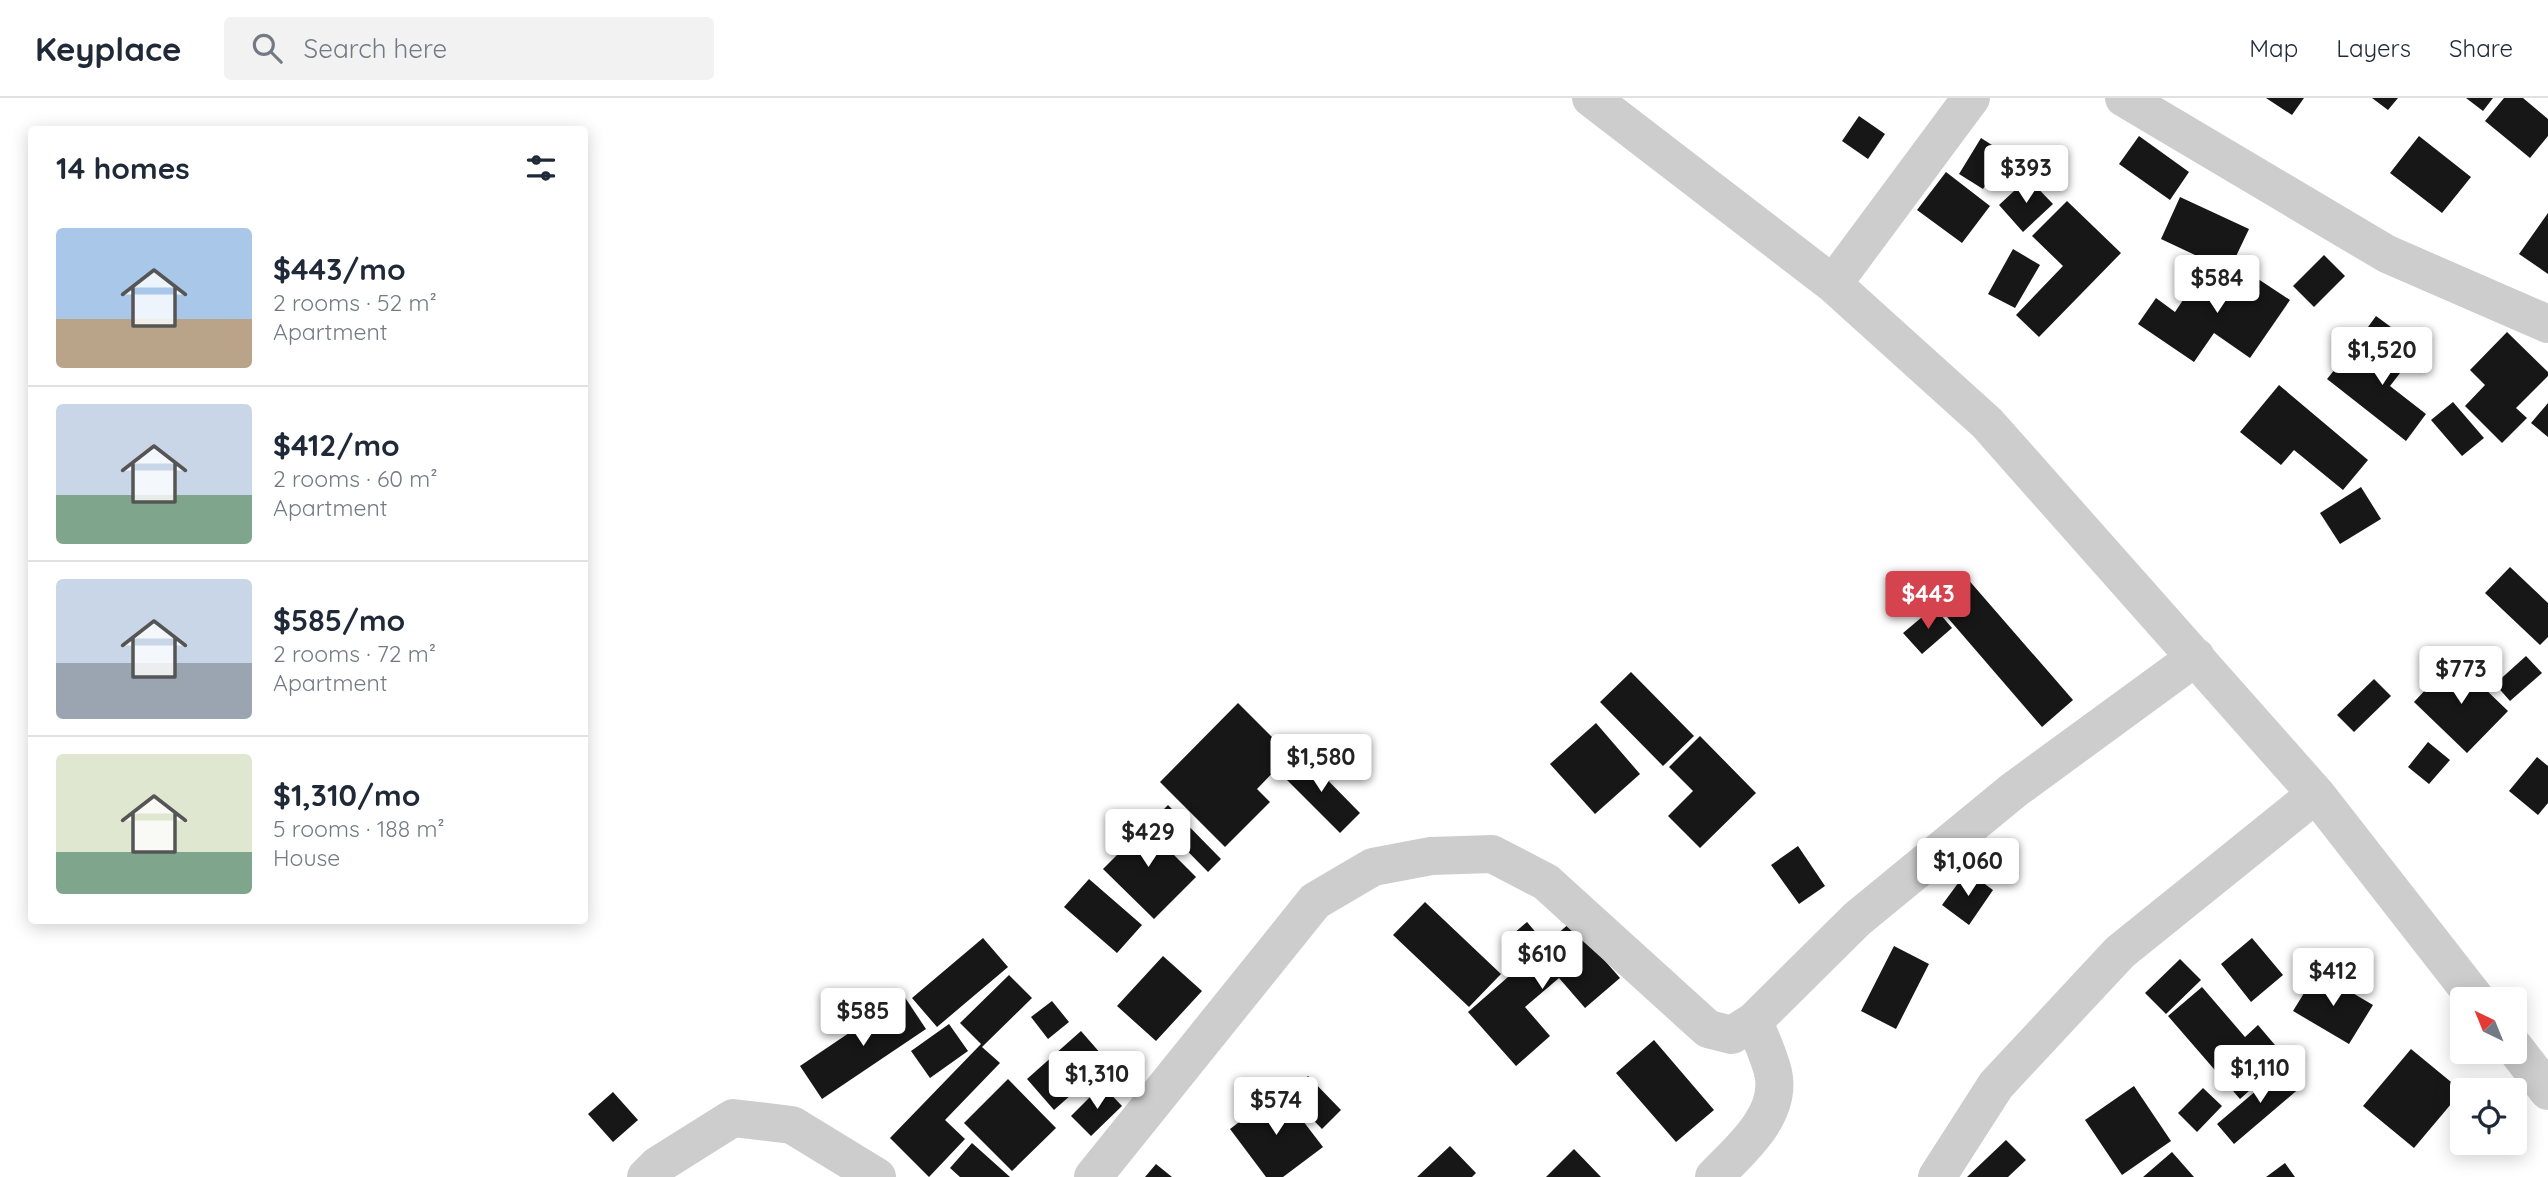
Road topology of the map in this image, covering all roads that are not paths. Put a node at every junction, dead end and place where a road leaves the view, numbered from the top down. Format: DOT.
graph roads {
  1 [pos="1591,98"];
  2 [pos="1971,98"];
  3 [pos="2124,98"];
  4 [pos="1833,284"];
  5 [pos="2548,324"];
  6 [pos="2196,657"];
  7 [pos="2316,794"];
  8 [pos="2467,987"];
  9 [pos="1754,1021"];
  10 [pos="2527,1064"];
  11 [pos="2548,1091"];
  12 [pos="657,1173"];
  13 [pos="877,1177"];
  14 [pos="1093,1177"];
  15 [pos="1714,1177"];
  16 [pos="1937,1177"];
  1 -- 4 [label="street"];
  2 -- 4 [label="street"];
  3 -- 5 [label="street"];
  4 -- 6 [label="street"];
  6 -- 7 [label="street"];
  6 -- 9 [label="street"];
  7 -- 8 [label="street"];
  7 -- 16 [label="street"];
  9 -- 14 [label="street"];
  9 -- 15 [label="street"];
  10 -- 11 [label="street"];
  12 -- 13 [label="street"];
}
